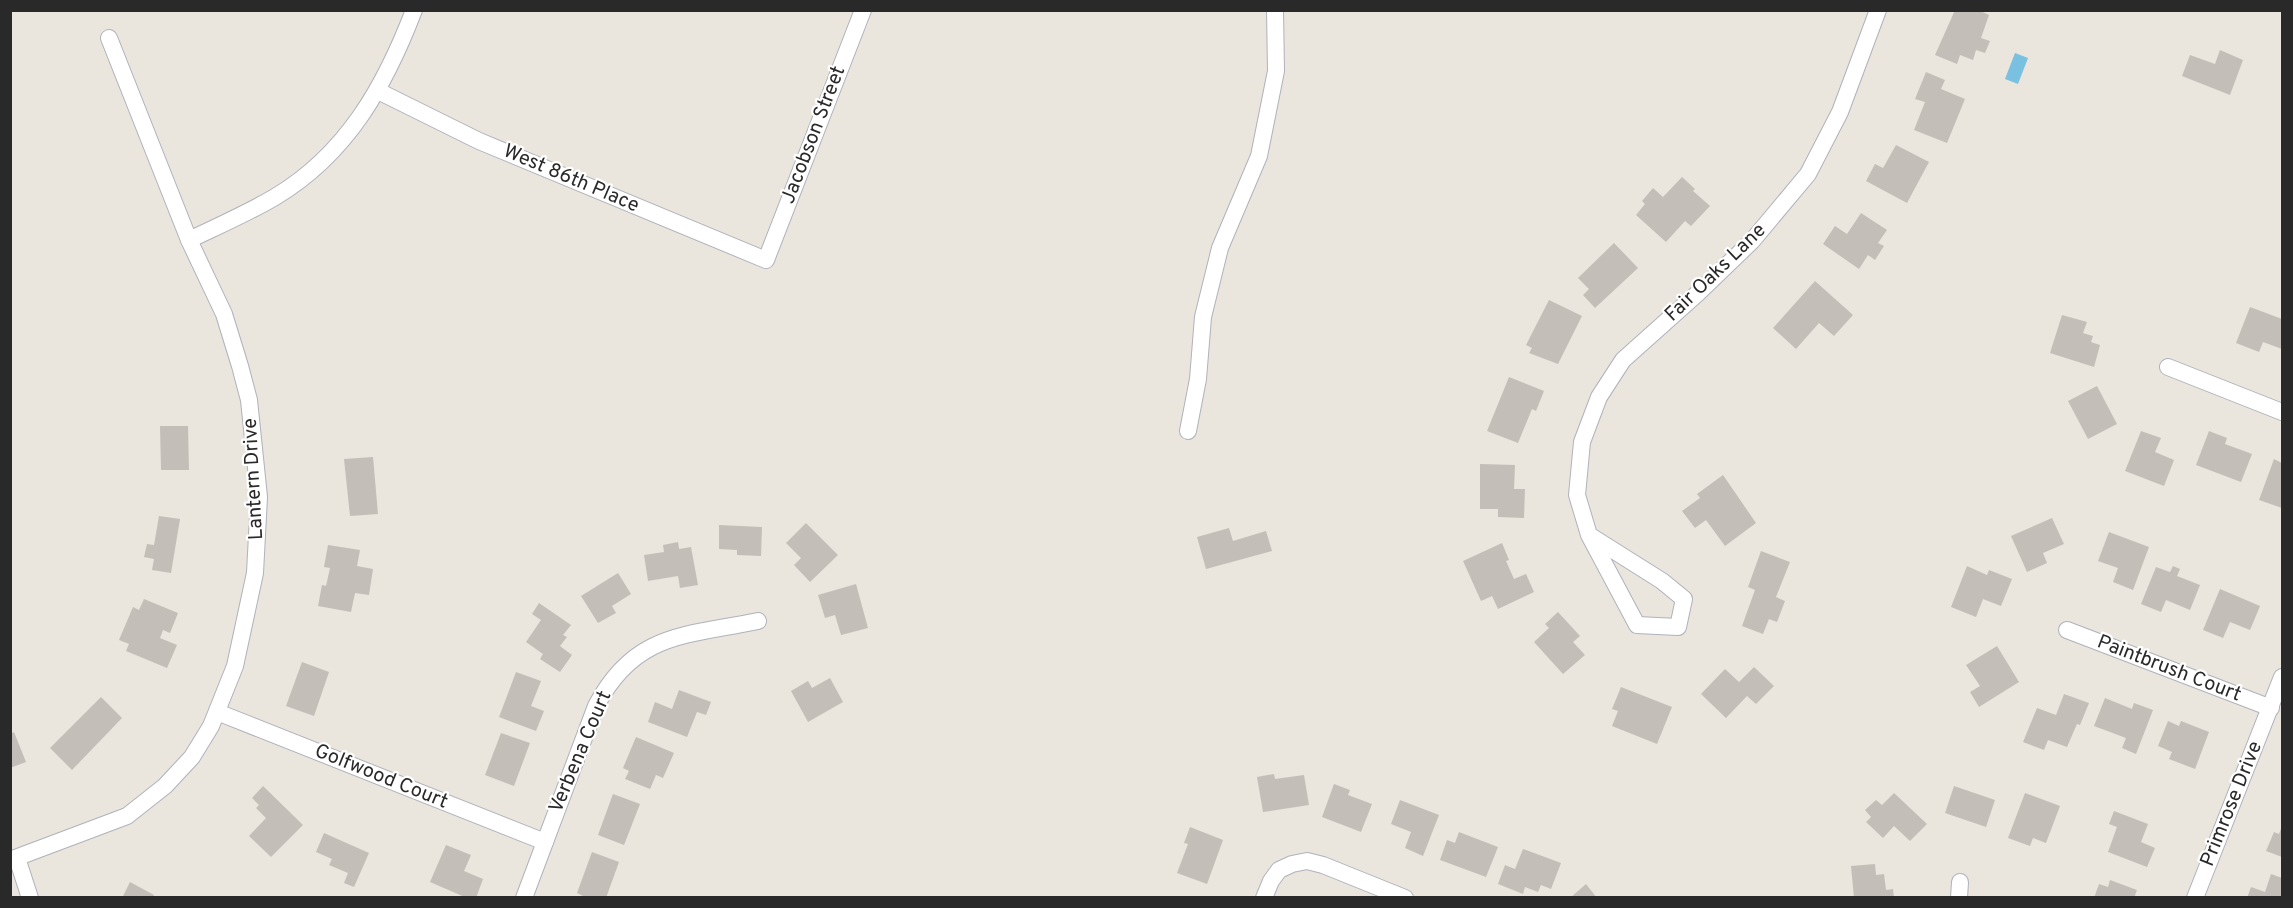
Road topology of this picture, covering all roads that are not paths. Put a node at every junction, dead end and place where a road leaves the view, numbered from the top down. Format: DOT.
graph roads {
  1 [pos="414,10"];
  2 [pos="863,10"];
  3 [pos="1275,10"];
  4 [pos="1878,10"];
  5 [pos="109,38"];
  6 [pos="378,91"];
  7 [pos="189,240"];
  8 [pos="766,260"];
  9 [pos="2168,367"];
  10 [pos="2283,412"];
  11 [pos="1188,431"];
  12 [pos="1589,535"];
  13 [pos="758,621"];
  14 [pos="2067,630"];
  15 [pos="2283,677"];
  16 [pos="2271,708"];
  17 [pos="217,712"];
  18 [pos="545,842"];
  19 [pos="14,859"];
  20 [pos="30,897"];
  21 [pos="524,897"];
  22 [pos="1264,897"];
  23 [pos="1405,897"];
  24 [pos="2195,897"];
  1 -- 6 [label="street"];
  2 -- 8 [label="street, Jacobson Street"];
  3 -- 11 [label="street"];
  4 -- 12 [label="street, Fair Oaks Lane"];
  5 -- 7 [label="street, Lantern Drive"];
  6 -- 7 [label="street"];
  6 -- 8 [label="street, West 86th Place"];
  7 -- 17 [label="street, Lantern Drive"];
  9 -- 10 [label="street"];
  12 -- 12 [label="street, Fair Oaks Lane"];
  13 -- 18 [label="street, Verbena Court"];
  14 -- 16 [label="street, Paintbrush Court"];
  15 -- 16 [label="street, Primrose Drive"];
  16 -- 24 [label="street, Primrose Drive"];
  17 -- 18 [label="street, Golfwood Court"];
  17 -- 19 [label="street, Lantern Drive"];
  18 -- 21 [label="street, Verbena Court"];
  19 -- 20 [label="street"];
  22 -- 23 [label="street"];
}
